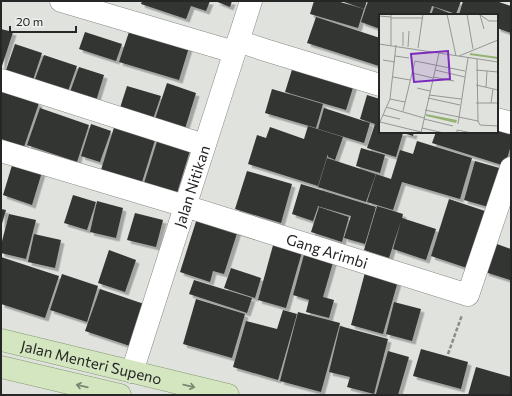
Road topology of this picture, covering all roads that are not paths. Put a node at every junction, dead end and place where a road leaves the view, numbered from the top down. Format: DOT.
graph roads {
  1 [pos="61,1"];
  2 [pos="251,1"];
  3 [pos="236,46"];
  4 [pos="1,80"];
  5 [pos="379,84"];
  6 [pos="498,119"];
  7 [pos="511,124"];
  8 [pos="204,145"];
  9 [pos="1,151"];
  10 [pos="511,168"];
  11 [pos="185,206"];
  12 [pos="1,340"];
  13 [pos="1,367"];
  14 [pos="132,372"];
  15 [pos="120,395"];
  16 [pos="228,395"];
  1 -- 3 [label="street"];
  2 -- 3 [label="street, Jalan Nitikan"];
  3 -- 5 [label="street"];
  3 -- 8 [label="street, Jalan Nitikan"];
  4 -- 8 [label="street"];
  6 -- 7 [label="street"];
  8 -- 11 [label="street, Jalan Nitikan"];
  9 -- 11 [label="street, Gang Arimbi"];
  10 -- 11 [label="street, Gang Arimbi"];
  11 -- 14 [label="street, Jalan Nitikan"];
  12 -- 14 [label="main road, Jalan Menteri Supeno"];
  15 -- 13 [label="main road, Jalan Menteri Supeno, one-way"];
  14 -- 16 [label="main road, Jalan Menteri Supeno, one-way"];
}
